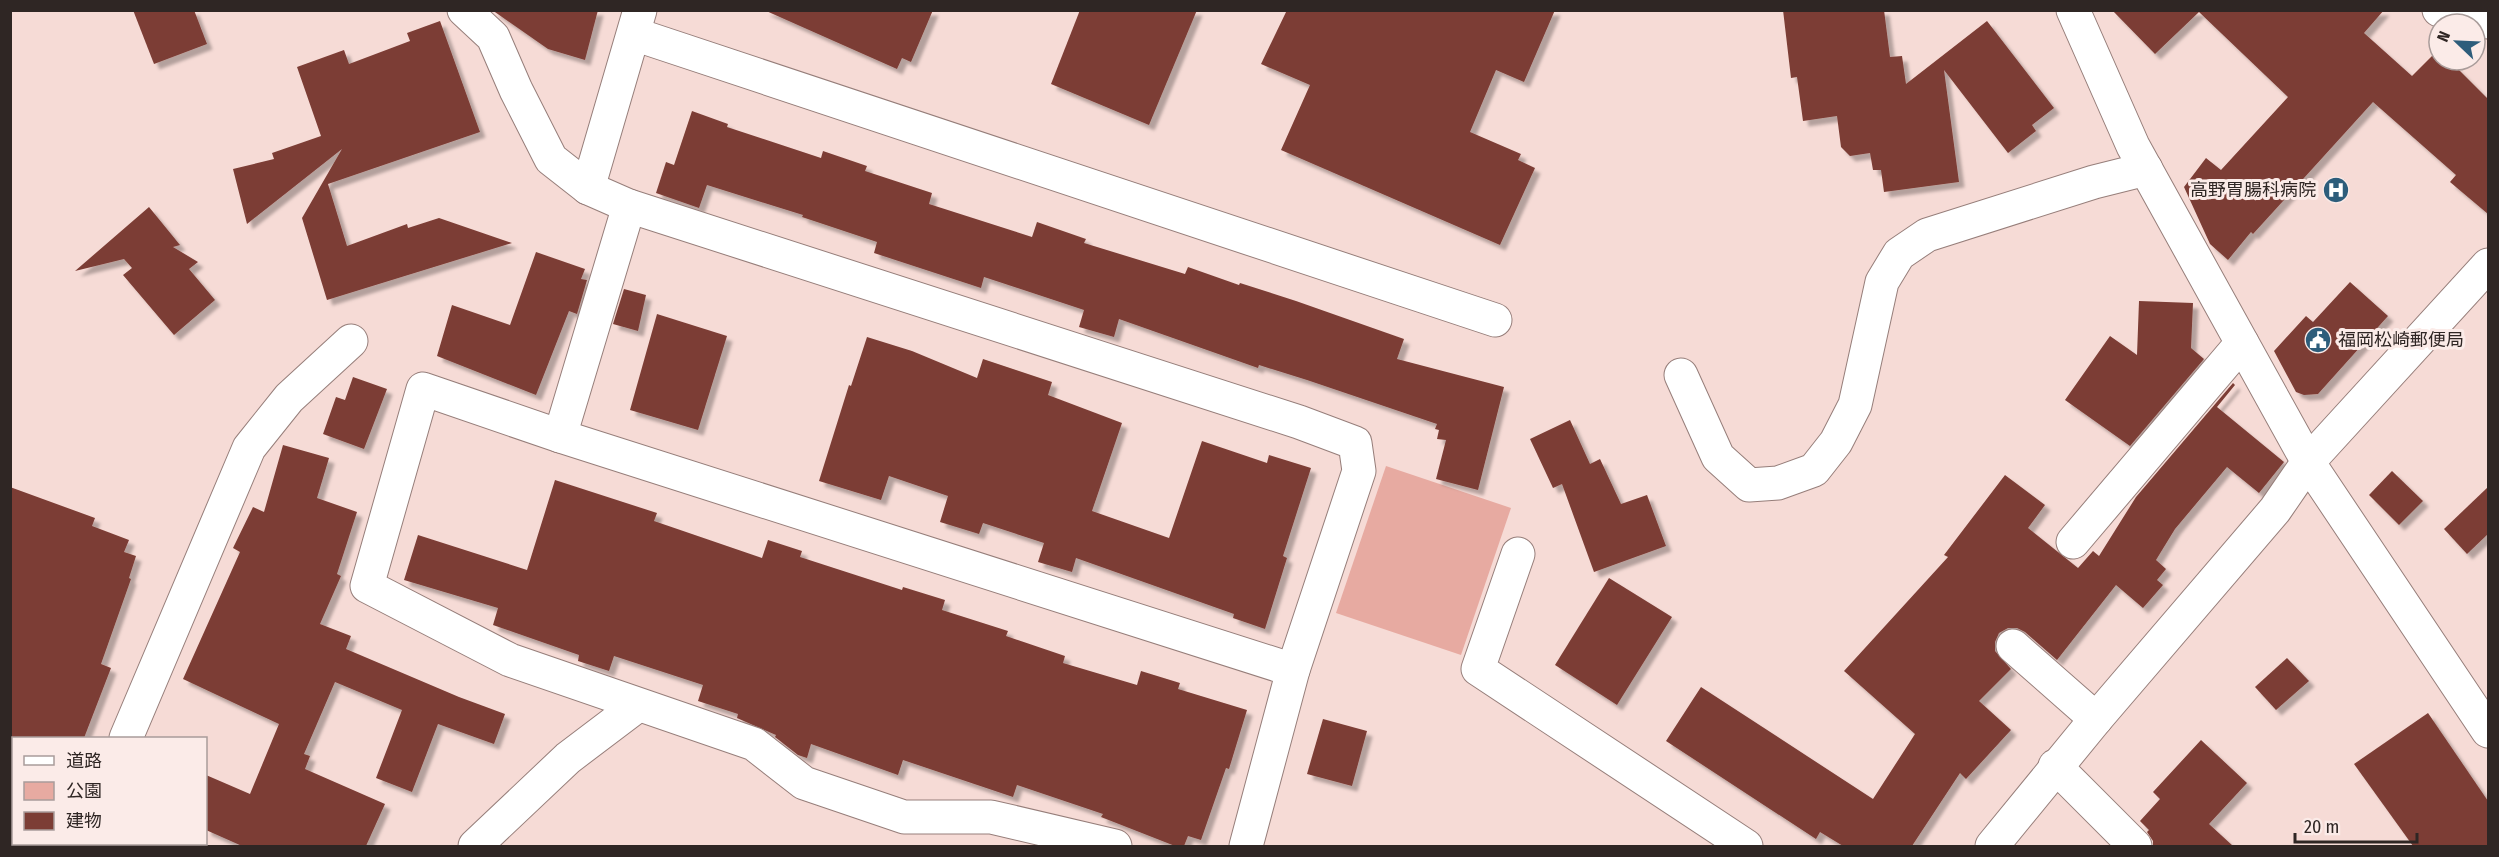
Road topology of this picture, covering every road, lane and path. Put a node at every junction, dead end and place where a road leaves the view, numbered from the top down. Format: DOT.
graph roads {
  1 [pos="464,10"];
  2 [pos="2073,10"];
  3 [pos="2439,10"];
  4 [pos="637,22"];
  5 [pos="2488,22"];
  6 [pos="2146,169"];
  7 [pos="588,188"];
  8 [pos="629,206"];
  9 [pos="2488,265"];
  10 [pos="1495,320"];
  11 [pos="351,341"];
  12 [pos="2242,343"];
  13 [pos="1681,375"];
  14 [pos="560,436"];
  15 [pos="2308,462"];
  16 [pos="2073,542"];
  17 [pos="1518,554"];
  18 [pos="2013,645"];
  19 [pos="1293,670"];
  20 [pos="638,705"];
  21 [pos="2096,719"];
  22 [pos="2488,731"];
  23 [pos="126,737"];
  24 [pos="2055,766"];
  25 [pos="475,846"];
  26 [pos="1115,846"];
  27 [pos="1246,846"];
  28 [pos="1746,846"];
  29 [pos="1992,846"];
  30 [pos="2135,846"];
  1 -- 7 [label="street"];
  2 -- 6 [label="street"];
  3 -- 5 [label="street"];
  4 -- 7 [label="street"];
  4 -- 10 [label="street"];
  6 -- 12 [label="street"];
  6 -- 13 [label="street"];
  7 -- 8 [label="street"];
  8 -- 14 [label="street"];
  8 -- 19 [label="street"];
  9 -- 15 [label="street"];
  11 -- 23 [label="street"];
  12 -- 15 [label="street"];
  12 -- 16 [label="street"];
  14 -- 19 [label="street"];
  14 -- 20 [label="street"];
  15 -- 21 [label="street"];
  15 -- 22 [label="street"];
  17 -- 28 [label="street"];
  18 -- 21 [label="street"];
  19 -- 27 [label="street"];
  20 -- 25 [label="street"];
  20 -- 26 [label="street"];
  21 -- 24 [label="street"];
  24 -- 29 [label="street"];
  24 -- 30 [label="street"];
}
